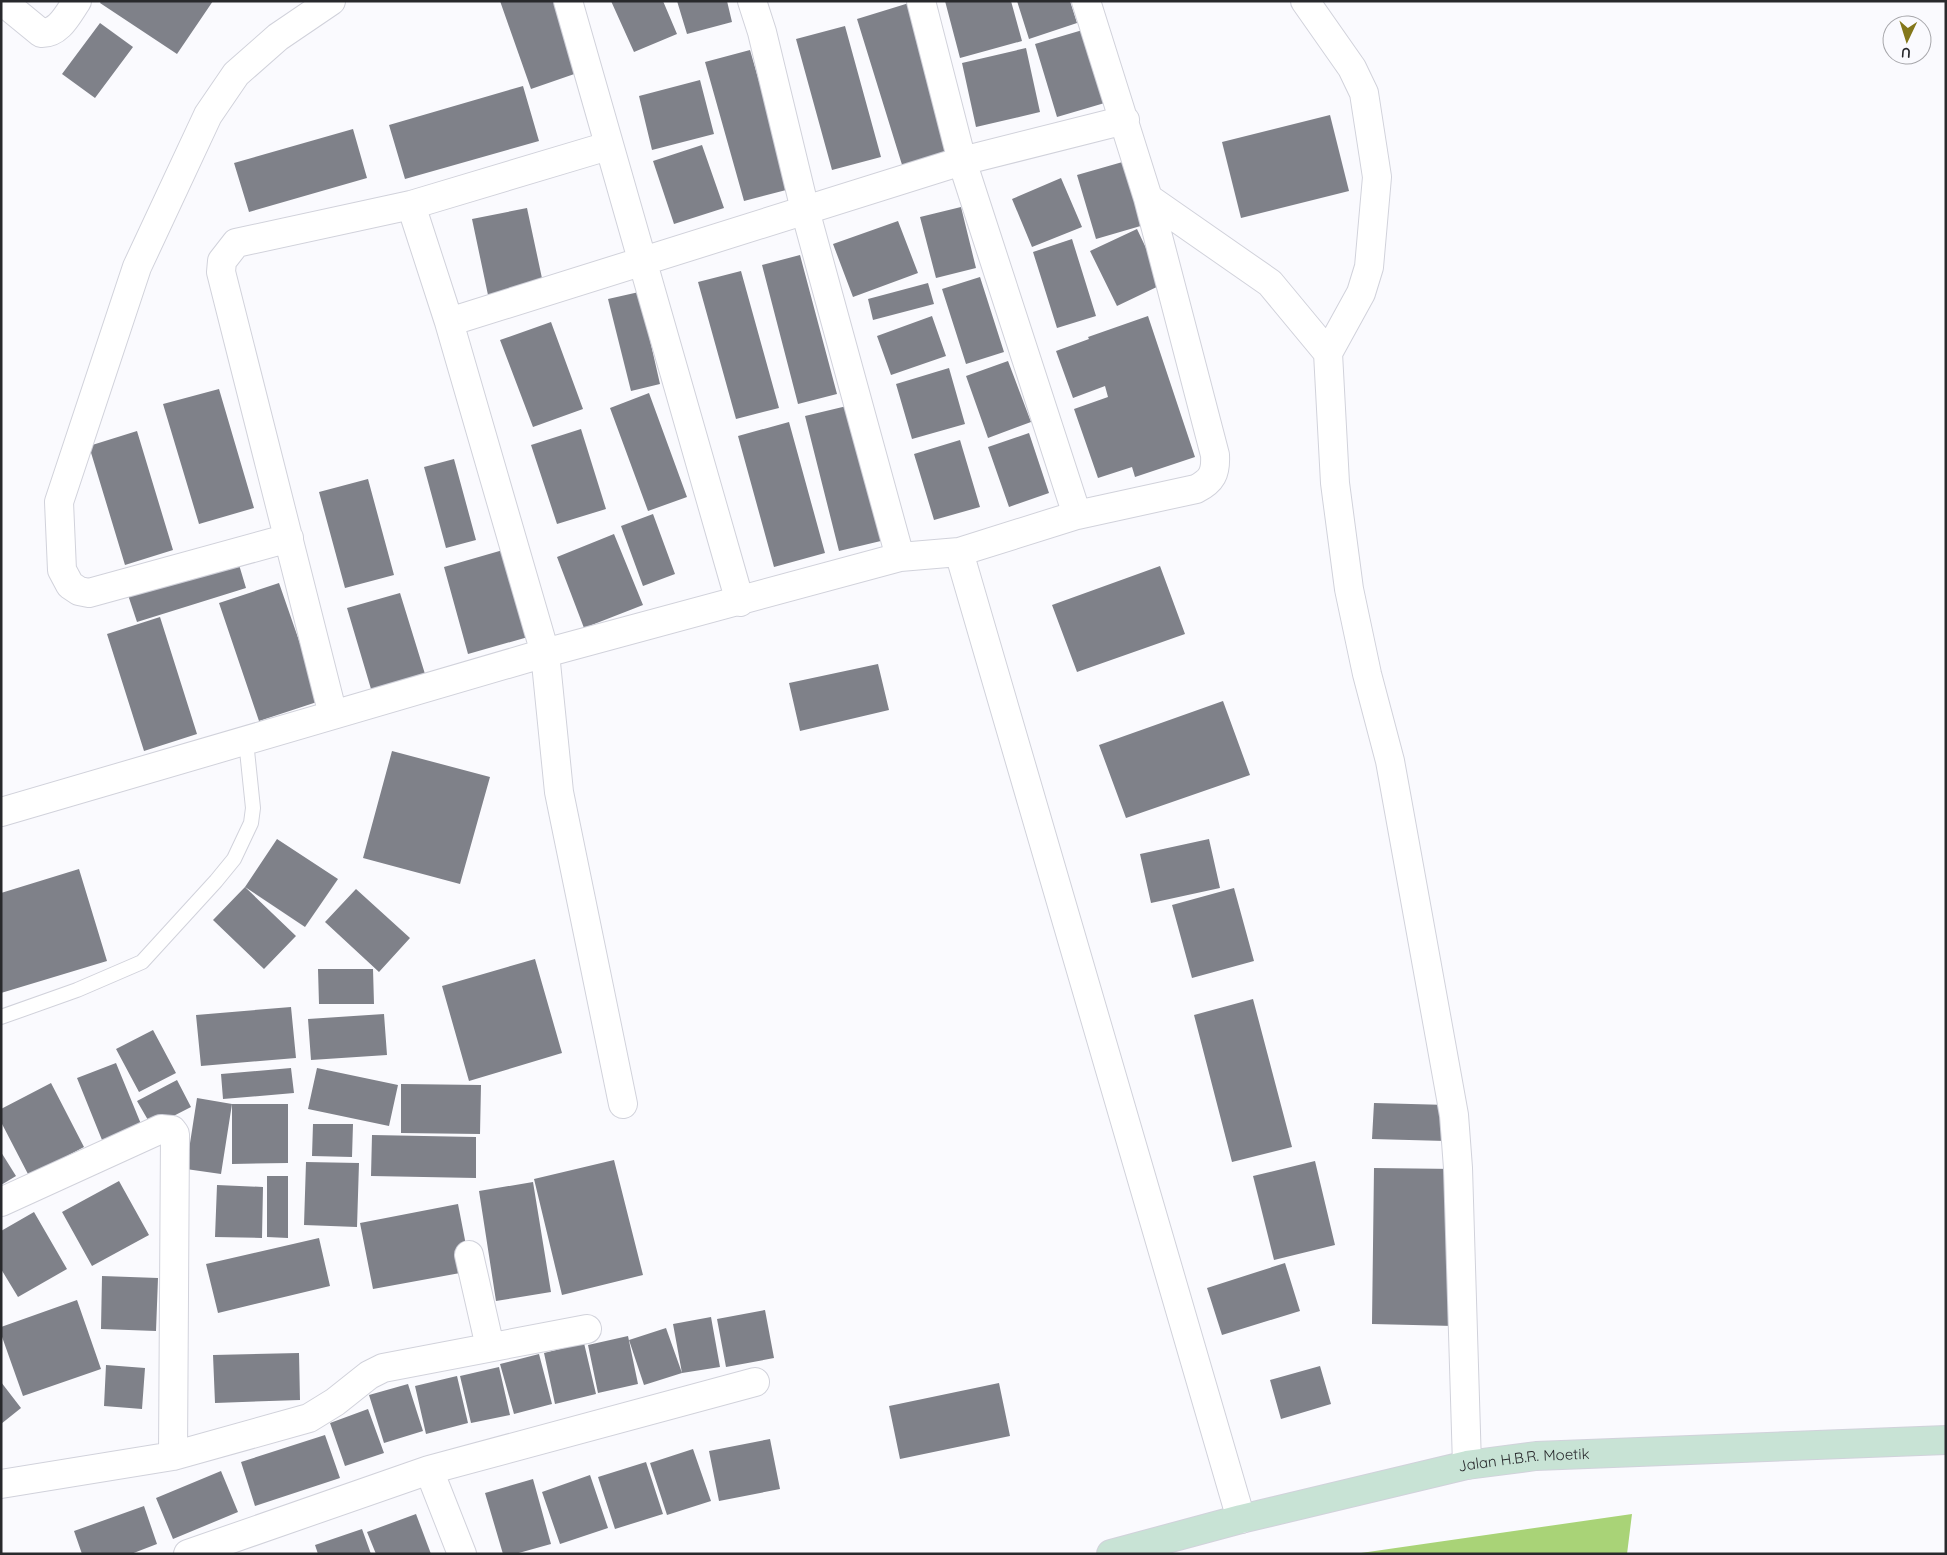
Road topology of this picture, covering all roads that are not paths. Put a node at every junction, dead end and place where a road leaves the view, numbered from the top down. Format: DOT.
graph roads {
  1 [pos="2,1"];
  2 [pos="77,1"];
  3 [pos="331,1"];
  4 [pos="568,1"];
  5 [pos="752,1"];
  6 [pos="921,1"];
  7 [pos="1086,1"];
  8 [pos="1305,1"];
  9 [pos="1125,120"];
  10 [pos="608,146"];
  11 [pos="962,161"];
  12 [pos="1148,198"];
  13 [pos="411,205"];
  14 [pos="805,210"];
  15 [pos="641,261"];
  16 [pos="449,322"];
  17 [pos="1328,353"];
  18 [pos="1077,515"];
  19 [pos="289,538"];
  20 [pos="959,552"];
  21 [pos="900,557"];
  22 [pos="740,602"];
  23 [pos="545,653"];
  24 [pos="333,715"];
  25 [pos="246,741"];
  26 [pos="1,812"];
  27 [pos="1,1016"];
  28 [pos="623,1104"];
  29 [pos="1,1202"];
  30 [pos="469,1255"];
  31 [pos="587,1330"];
  32 [pos="490,1347"];
  33 [pos="755,1382"];
  34 [pos="1946,1440"];
  35 [pos="173,1456"];
  36 [pos="1467,1465"];
  37 [pos="429,1470"];
  38 [pos="1,1484"];
  39 [pos="1241,1519"];
  40 [pos="188,1554"];
  41 [pos="462,1554"];
  42 [pos="1111,1554"];
  1 -- 2 [label="street"];
  3 -- 19 [label="street"];
  4 -- 10 [label="street"];
  5 -- 14 [label="street"];
  6 -- 11 [label="street"];
  7 -- 9 [label="street"];
  8 -- 17 [label="street"];
  9 -- 11 [label="street"];
  9 -- 12 [label="street"];
  10 -- 13 [label="street"];
  10 -- 15 [label="street"];
  11 -- 14 [label="street"];
  11 -- 18 [label="street"];
  12 -- 17 [label="street"];
  12 -- 18 [label="street"];
  13 -- 16 [label="street"];
  13 -- 19 [label="street"];
  14 -- 15 [label="street"];
  14 -- 21 [label="street"];
  15 -- 16 [label="street"];
  15 -- 22 [label="street"];
  16 -- 23 [label="street"];
  17 -- 36 [label="street"];
  18 -- 20 [label="street"];
  19 -- 24 [label="street"];
  20 -- 21 [label="street"];
  20 -- 39 [label="street"];
  21 -- 22 [label="street"];
  22 -- 23 [label="street"];
  23 -- 24 [label="street"];
  23 -- 28 [label="street"];
  24 -- 25 [label="street"];
  25 -- 26 [label="street"];
  25 -- 27 [label="lane"];
  29 -- 35 [label="street"];
  30 -- 32 [label="street"];
  31 -- 32 [label="street"];
  32 -- 35 [label="street"];
  33 -- 37 [label="street"];
  34 -- 36 [label="street, Jalan H.B.R. Moetik"];
  35 -- 38 [label="street"];
  36 -- 39 [label="street, Jalan H.B.R. Moetik"];
  37 -- 40 [label="street"];
  37 -- 41 [label="street"];
  39 -- 42 [label="street, Jalan H.B.R. Moetik"];
}
